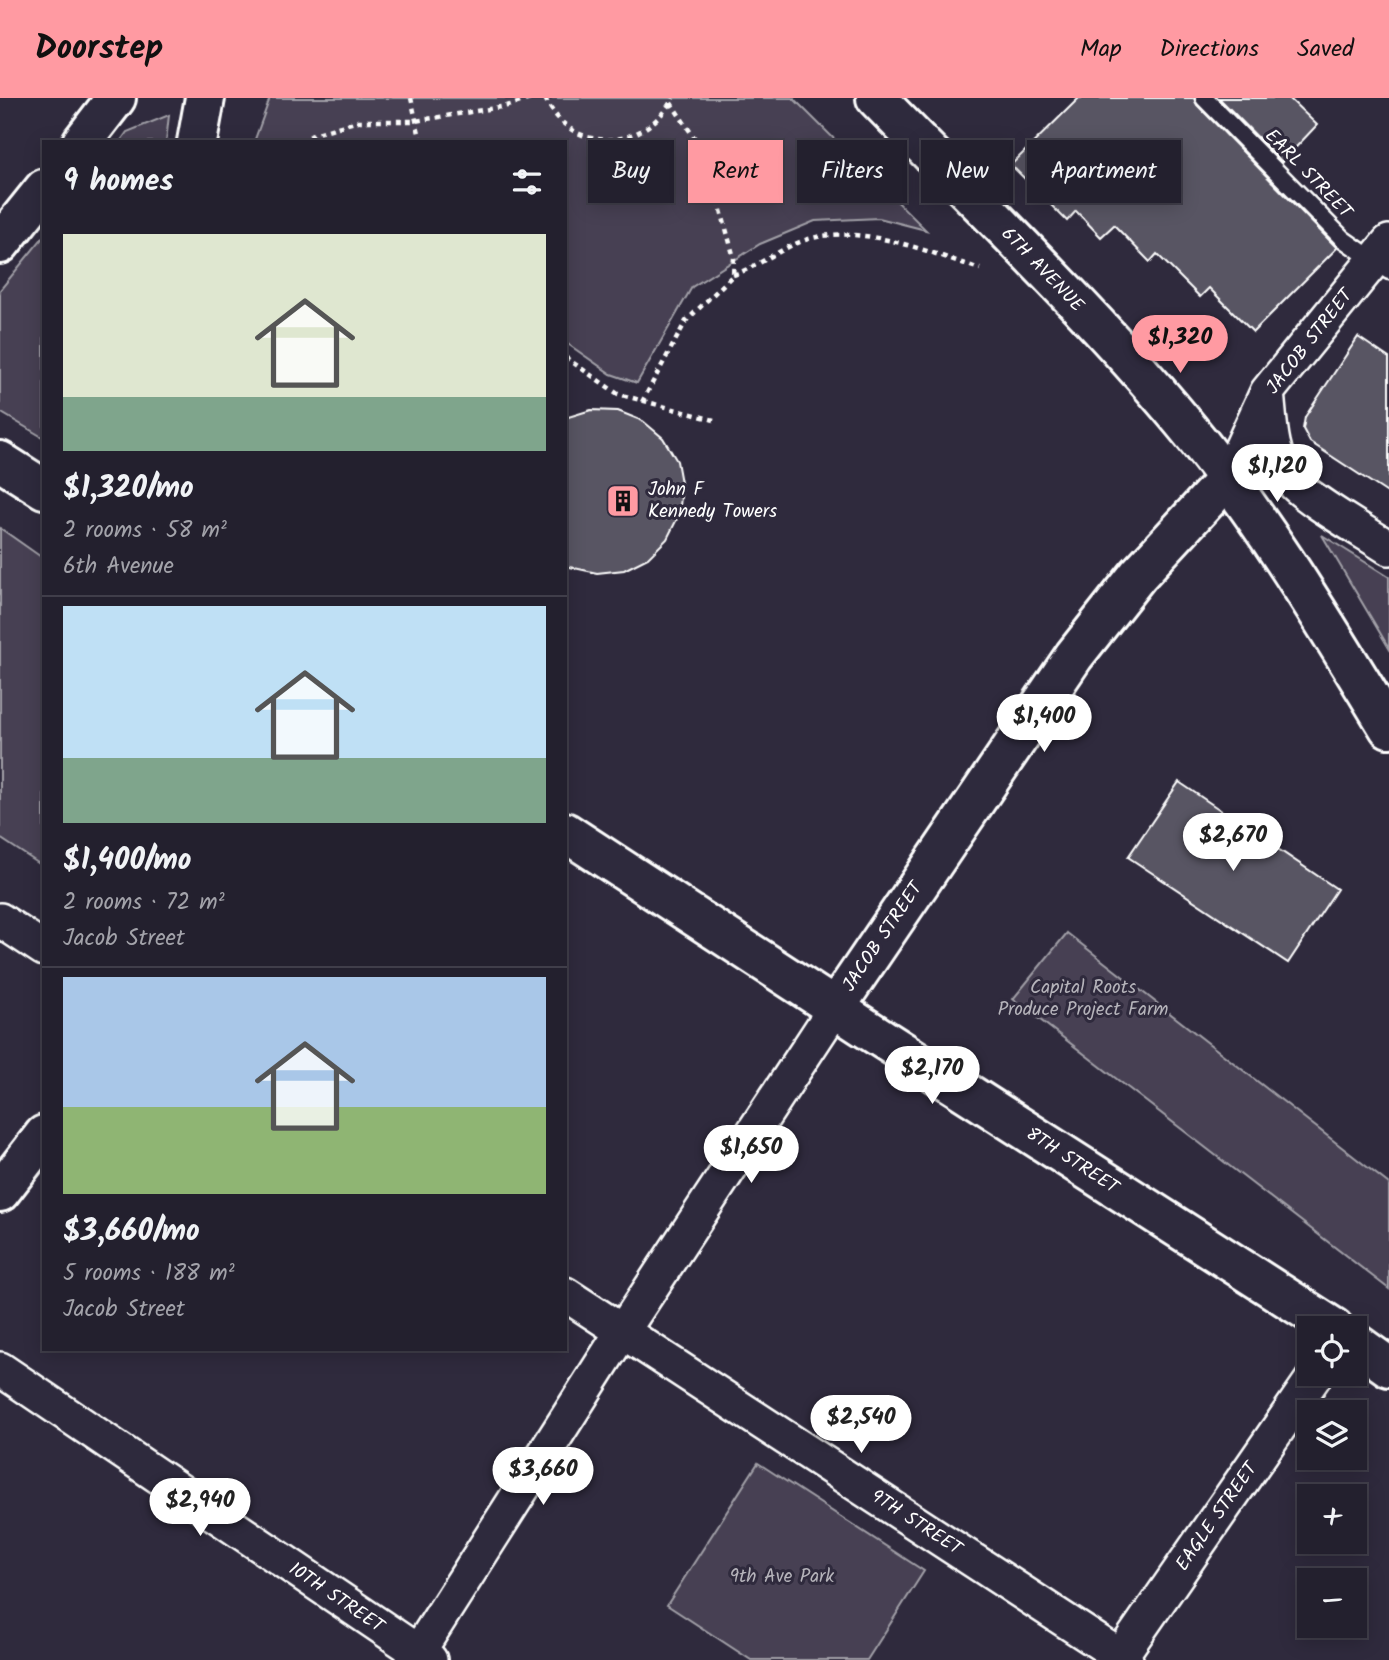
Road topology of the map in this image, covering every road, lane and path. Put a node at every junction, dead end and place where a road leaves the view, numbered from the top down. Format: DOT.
graph roads {
  1 [pos="117,98"];
  2 [pos="411,98"];
  3 [pos="534,98"];
  4 [pos="545,98"];
  5 [pos="876,98"];
  6 [pos="1204,98"];
  7 [pos="672,100"];
  8 [pos="415,121"];
  9 [pos="84,140"];
  10 [pos="304,140"];
  11 [pos="420,140"];
  12 [pos="42,192"];
  13 [pos="0,244"];
  14 [pos="1384,258"];
  15 [pos="980,269"];
  16 [pos="733,275"];
  17 [pos="567,357"];
  18 [pos="1267,393"];
  19 [pos="642,402"];
  20 [pos="714,421"];
  21 [pos="0,461"];
  22 [pos="1286,476"];
  23 [pos="1227,479"];
  24 [pos="42,488"];
  25 [pos="1389,548"];
  26 [pos="1389,728"];
  27 [pos="567,833"];
  28 [pos="0,920"];
  29 [pos="42,948"];
  30 [pos="835,1009"];
  31 [pos="42,1138"];
  32 [pos="0,1192"];
  33 [pos="567,1295"];
  34 [pos="1315,1316"];
  35 [pos="622,1332"];
  36 [pos="1367,1351"];
  37 [pos="1389,1367"];
  38 [pos="0,1368"];
  39 [pos="1308,1386"];
  40 [pos="420,1658"];
  41 [pos="1121,1659"];
  1 -- 9 [label="street"];
  2 -- 8 [label="path"];
  3 -- 8 [label="path"];
  4 -- 7 [label="path"];
  5 -- 23 [label="street, 6TH AVENUE"];
  6 -- 14 [label="lane, EARL STREET"];
  7 -- 16 [label="path"];
  8 -- 10 [label="path"];
  8 -- 11 [label="path"];
  12 -- 13 [label="street"];
  14 -- 18 [label="street, JACOB STREET"];
  15 -- 16 [label="path"];
  16 -- 19 [label="path"];
  17 -- 19 [label="path"];
  18 -- 22 [label="street"];
  18 -- 23 [label="street, JACOB STREET"];
  19 -- 20 [label="path"];
  21 -- 24 [label="street"];
  22 -- 23 [label="lane"];
  22 -- 25 [label="street"];
  23 -- 26 [label="street, 6TH AVENUE"];
  23 -- 30 [label="street, JACOB STREET"];
  27 -- 30 [label="street, 8TH STREET"];
  28 -- 29 [label="street"];
  30 -- 34 [label="street, 8TH STREET"];
  30 -- 35 [label="street, JACOB STREET"];
  31 -- 32 [label="street"];
  33 -- 35 [label="street, 9TH STREET"];
  35 -- 40 [label="street, JACOB STREET"];
  35 -- 41 [label="street, 9TH STREET"];
  36 -- 37 [label="street"];
  38 -- 40 [label="street, 10TH STREET"];
  39 -- 41 [label="street, EAGLE STREET"];
}
